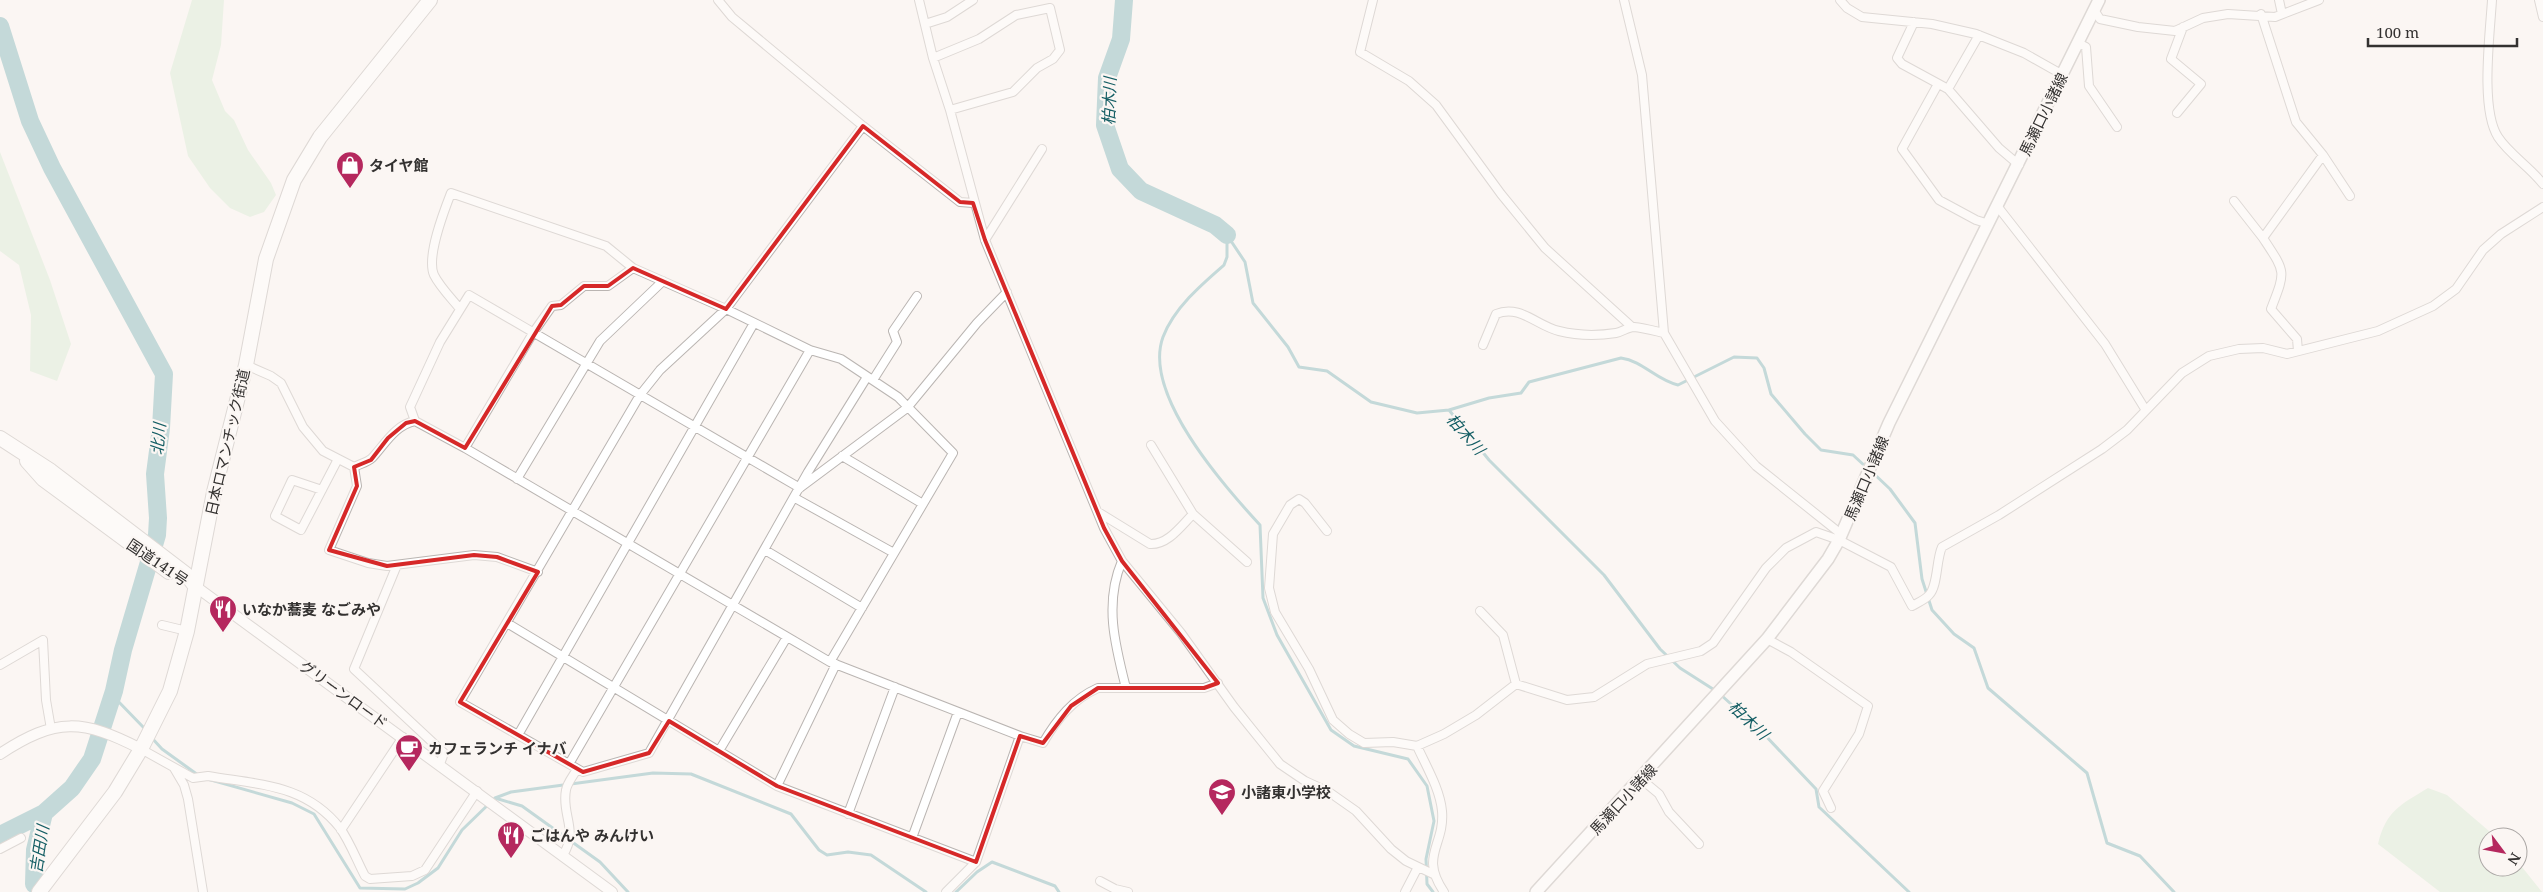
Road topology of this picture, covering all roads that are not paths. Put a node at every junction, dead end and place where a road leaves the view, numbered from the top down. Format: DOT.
graph roads {
  1 [pos="430,0"];
  2 [pos="718,0"];
  3 [pos="919,0"];
  4 [pos="973,0"];
  5 [pos="1373,0"];
  6 [pos="1624,0"];
  7 [pos="1840,0"];
  8 [pos="2279,0"];
  9 [pos="2319,0"];
  10 [pos="2492,0"];
  11 [pos="2539,0"];
  12 [pos="2097,5"];
  13 [pos="2261,14"];
  14 [pos="2282,14"];
  15 [pos="2543,17"];
  16 [pos="1914,22"];
  17 [pos="925,24"];
  18 [pos="2183,27"];
  19 [pos="1979,35"];
  20 [pos="2078,43"];
  21 [pos="933,58"];
  22 [pos="2063,75"];
  23 [pos="1938,84"];
  24 [pos="1948,89"];
  25 [pos="950,110"];
  26 [pos="2178,114"];
  27 [pos="863,126"];
  28 [pos="2117,127"];
  29 [pos="1042,150"];
  30 [pos="2323,155"];
  31 [pos="2019,164"];
  32 [pos="2543,184"];
  33 [pos="2350,196"];
  34 [pos="2234,201"];
  35 [pos="973,203"];
  36 [pos="1998,206"];
  37 [pos="2543,207"];
  38 [pos="1989,224"];
  39 [pos="2264,238"];
  40 [pos="985,240"];
  41 [pos="633,268"];
  42 [pos="663,281"];
  43 [pos="1008,292"];
  44 [pos="917,296"];
  45 [pos="460,309"];
  46 [pos="726,309"];
  47 [pos="754,323"];
  48 [pos="1632,327"];
  49 [pos="533,333"];
  50 [pos="1664,333"];
  51 [pos="1483,345"];
  52 [pos="810,350"];
  53 [pos="2298,351"];
  54 [pos="585,363"];
  55 [pos="246,366"];
  56 [pos="870,379"];
  57 [pos="640,395"];
  58 [pos="907,408"];
  59 [pos="2145,409"];
  60 [pos="414,421"];
  61 [pos="694,427"];
  62 [pos="0,438"];
  63 [pos="1151,445"];
  64 [pos="465,448"];
  65 [pos="842,456"];
  66 [pos="748,458"];
  67 [pos="338,459"];
  68 [pos="354,467"];
  69 [pos="517,479"];
  70 [pos="800,488"];
  71 [pos="322,490"];
  72 [pos="794,498"];
  73 [pos="923,504"];
  74 [pos="573,512"];
  75 [pos="1098,512"];
  76 [pos="1193,514"];
  77 [pos="1327,530"];
  78 [pos="1840,537"];
  79 [pos="627,544"];
  80 [pos="765,550"];
  81 [pos="894,553"];
  82 [pos="1122,561"];
  83 [pos="1246,562"];
  84 [pos="397,565"];
  85 [pos="538,572"];
  86 [pos="679,575"];
  87 [pos="195,586"];
  88 [pos="733,607"];
  89 [pos="862,608"];
  90 [pos="1480,611"];
  91 [pos="507,623"];
  92 [pos="162,625"];
  93 [pos="187,631"];
  94 [pos="786,637"];
  95 [pos="1767,639"];
  96 [pos="562,656"];
  97 [pos="833,663"];
  98 [pos="0,665"];
  99 [pos="1218,683"];
  100 [pos="1516,684"];
  101 [pos="895,687"];
  102 [pos="614,688"];
  103 [pos="1126,688"];
  104 [pos="958,712"];
  105 [pos="669,720"];
  106 [pos="51,729"];
  107 [pos="518,735"];
  108 [pos="1020,736"];
  109 [pos="403,737"];
  110 [pos="1417,746"];
  111 [pos="141,749"];
  112 [pos="719,751"];
  113 [pos="0,754"];
  114 [pos="440,764"];
  115 [pos="569,764"];
  116 [pos="174,768"];
  117 [pos="577,769"];
  118 [pos="1641,778"];
  119 [pos="777,786"];
  120 [pos="477,791"];
  121 [pos="1831,808"];
  122 [pos="848,814"];
  123 [pos="341,830"];
  124 [pos="21,838"];
  125 [pos="912,838"];
  126 [pos="1698,844"];
  127 [pos="0,849"];
  128 [pos="563,855"];
  129 [pos="976,862"];
  130 [pos="1418,867"];
  131 [pos="1433,874"];
  132 [pos="1100,881"];
  133 [pos="39,892"];
  134 [pos="203,892"];
  135 [pos="612,892"];
  136 [pos="946,892"];
  137 [pos="1128,892"];
  138 [pos="1405,892"];
  139 [pos="1444,892"];
  140 [pos="1536,892"];
  1 -- 55 [label="highway, 日本ロマンチック街道"];
  2 -- 27 [label="street"];
  3 -- 17 [label="street"];
  4 -- 17 [label="street"];
  5 -- 48 [label="street"];
  6 -- 50 [label="street"];
  7 -- 16 [label="street"];
  8 -- 14 [label="street"];
  9 -- 14 [label="street"];
  10 -- 32 [label="street"];
  11 -- 15 [label="street"];
  12 -- 18 [label="street"];
  12 -- 20 [label="main road, 馬瀬口小諸線"];
  13 -- 14 [label="street"];
  13 -- 18 [label="street"];
  13 -- 30 [label="street"];
  16 -- 19 [label="street"];
  16 -- 23 [label="street"];
  17 -- 21 [label="street"];
  18 -- 26 [label="street"];
  19 -- 22 [label="street"];
  19 -- 24 [label="street"];
  20 -- 22 [label="main road, 馬瀬口小諸線"];
  20 -- 28 [label="street"];
  21 -- 25 [label="street"];
  21 -- 25 [label="street"];
  22 -- 31 [label="main road, 馬瀬口小諸線"];
  23 -- 24 [label="street"];
  23 -- 38 [label="street"];
  24 -- 31 [label="street"];
  25 -- 35 [label="street"];
  27 -- 35 [label="street"];
  27 -- 46 [label="street"];
  29 -- 40 [label="street"];
  30 -- 33 [label="street"];
  30 -- 39 [label="street"];
  31 -- 36 [label="main road, 馬瀬口小諸線"];
  34 -- 39 [label="street"];
  35 -- 40 [label="street"];
  36 -- 38 [label="main road, 馬瀬口小諸線"];
  36 -- 59 [label="street"];
  37 -- 53 [label="street"];
  38 -- 78 [label="main road, 馬瀬口小諸線"];
  39 -- 53 [label="street"];
  40 -- 43 [label="street"];
  41 -- 42 [label="street"];
  41 -- 45 [label="street"];
  41 -- 49 [label="street"];
  42 -- 46 [label="street"];
  42 -- 54 [label="street"];
  43 -- 58 [label="street"];
  43 -- 75 [label="street"];
  44 -- 56 [label="street"];
  45 -- 49 [label="street"];
  45 -- 60 [label="street"];
  46 -- 47 [label="street"];
  46 -- 57 [label="street"];
  47 -- 52 [label="street"];
  47 -- 61 [label="street"];
  48 -- 50 [label="street"];
  48 -- 51 [label="street"];
  49 -- 54 [label="street"];
  49 -- 64 [label="street"];
  50 -- 78 [label="street"];
  52 -- 56 [label="street"];
  52 -- 66 [label="street"];
  53 -- 59 [label="street"];
  54 -- 57 [label="street"];
  54 -- 69 [label="street"];
  55 -- 67 [label="street"];
  55 -- 87 [label="highway, 日本ロマンチック街道"];
  56 -- 58 [label="street"];
  56 -- 70 [label="street"];
  57 -- 61 [label="street"];
  57 -- 74 [label="street"];
  58 -- 65 [label="street"];
  58 -- 73 [label="street"];
  59 -- 78 [label="street"];
  60 -- 64 [label="street"];
  60 -- 68 [label="street"];
  61 -- 66 [label="street"];
  61 -- 79 [label="street"];
  62 -- 87 [label="highway, 国道141号"];
  63 -- 76 [label="street"];
  64 -- 69 [label="street"];
  65 -- 70 [label="street"];
  65 -- 73 [label="street"];
  66 -- 70 [label="street"];
  66 -- 86 [label="street"];
  67 -- 68 [label="street"];
  67 -- 71 [label="street"];
  68 -- 84 [label="street"];
  69 -- 74 [label="street"];
  70 -- 72 [label="street"];
  71 -- 71 [label="street"];
  72 -- 80 [label="street"];
  72 -- 81 [label="street"];
  73 -- 81 [label="street"];
  74 -- 79 [label="street"];
  74 -- 85 [label="street"];
  75 -- 76 [label="street"];
  75 -- 82 [label="street"];
  76 -- 83 [label="street"];
  77 -- 110 [label="street"];
  78 -- 95 [label="main road, 馬瀬口小諸線"];
  78 -- 100 [label="street"];
  79 -- 86 [label="street"];
  79 -- 96 [label="street"];
  80 -- 88 [label="street"];
  80 -- 89 [label="street"];
  81 -- 89 [label="street"];
  82 -- 99 [label="street"];
  82 -- 103 [label="street"];
  84 -- 85 [label="street"];
  84 -- 114 [label="street"];
  85 -- 91 [label="street"];
  86 -- 88 [label="street"];
  86 -- 102 [label="street"];
  87 -- 93 [label="highway, 日本ロマンチック街道"];
  87 -- 109 [label="street, グリーンロード"];
  88 -- 94 [label="street"];
  88 -- 105 [label="street"];
  89 -- 97 [label="street"];
  90 -- 100 [label="street"];
  91 -- 96 [label="street"];
  91 -- 107 [label="street"];
  92 -- 93 [label="street"];
  93 -- 111 [label="highway, 日本ロマンチック街道"];
  94 -- 97 [label="street"];
  94 -- 112 [label="street"];
  95 -- 118 [label="main road, 馬瀬口小諸線"];
  95 -- 121 [label="street"];
  96 -- 102 [label="street"];
  96 -- 107 [label="street"];
  97 -- 101 [label="street"];
  97 -- 119 [label="street"];
  98 -- 106 [label="street"];
  99 -- 103 [label="street"];
  99 -- 130 [label="street"];
  100 -- 110 [label="street"];
  101 -- 104 [label="street"];
  101 -- 122 [label="street"];
  102 -- 105 [label="street"];
  102 -- 115 [label="street"];
  103 -- 108 [label="street"];
  104 -- 108 [label="street"];
  104 -- 125 [label="street"];
  105 -- 112 [label="street"];
  105 -- 117 [label="street"];
  106 -- 111 [label="street"];
  106 -- 113 [label="street"];
  107 -- 115 [label="street"];
  108 -- 129 [label="street"];
  109 -- 114 [label="street, グリーンロード"];
  109 -- 123 [label="street"];
  110 -- 131 [label="street"];
  111 -- 116 [label="street"];
  111 -- 133 [label="highway, 日本ロマンチック街道"];
  112 -- 119 [label="street"];
  114 -- 120 [label="street, グリーンロード"];
  115 -- 117 [label="street"];
  116 -- 123 [label="street"];
  116 -- 134 [label="street"];
  117 -- 128 [label="street"];
  118 -- 126 [label="street"];
  118 -- 140 [label="main road, 馬瀬口小諸線"];
  119 -- 122 [label="street"];
  120 -- 123 [label="street"];
  120 -- 128 [label="street, グリーンロード"];
  122 -- 125 [label="street"];
  124 -- 127 [label="street"];
  125 -- 129 [label="street"];
  128 -- 135 [label="street, グリーンロード"];
  129 -- 136 [label="street"];
  130 -- 131 [label="street"];
  130 -- 138 [label="street"];
  131 -- 139 [label="street"];
  132 -- 137 [label="street"];
}
